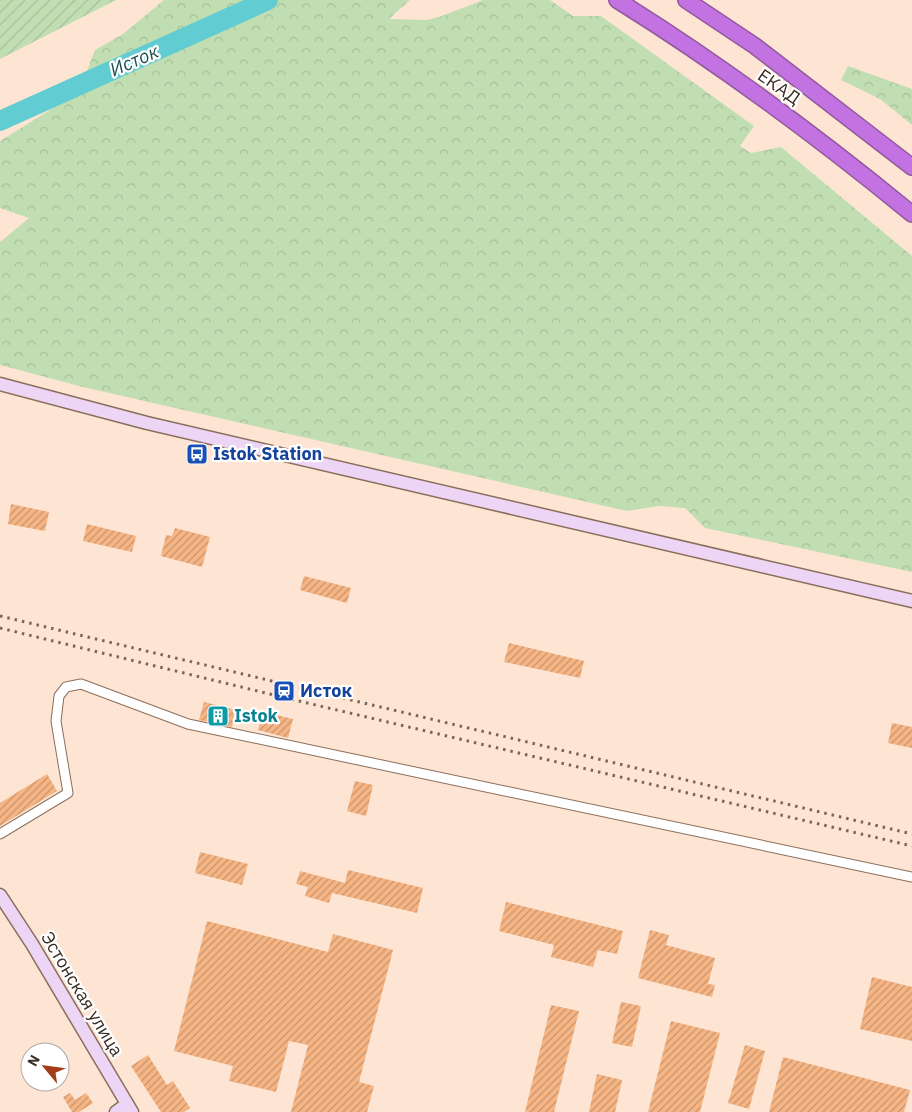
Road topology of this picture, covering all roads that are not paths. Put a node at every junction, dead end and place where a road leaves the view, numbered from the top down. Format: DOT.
graph roads {
  1 [pos="617,0"];
  2 [pos="686,0"];
  3 [pos="912,167"];
  4 [pos="912,214"];
  5 [pos="0,384"];
  6 [pos="912,601"];
  7 [pos="0,834"];
  8 [pos="912,877"];
  9 [pos="0,895"];
  10 [pos="125,1109"];
  1 -- 4 [label="highway, ЕКАД"];
  2 -- 3 [label="highway, ЕКАД"];
  5 -- 6 [label="main road"];
  7 -- 8 [label="street"];
  9 -- 10 [label="main road, Эстонская улица"];
}
